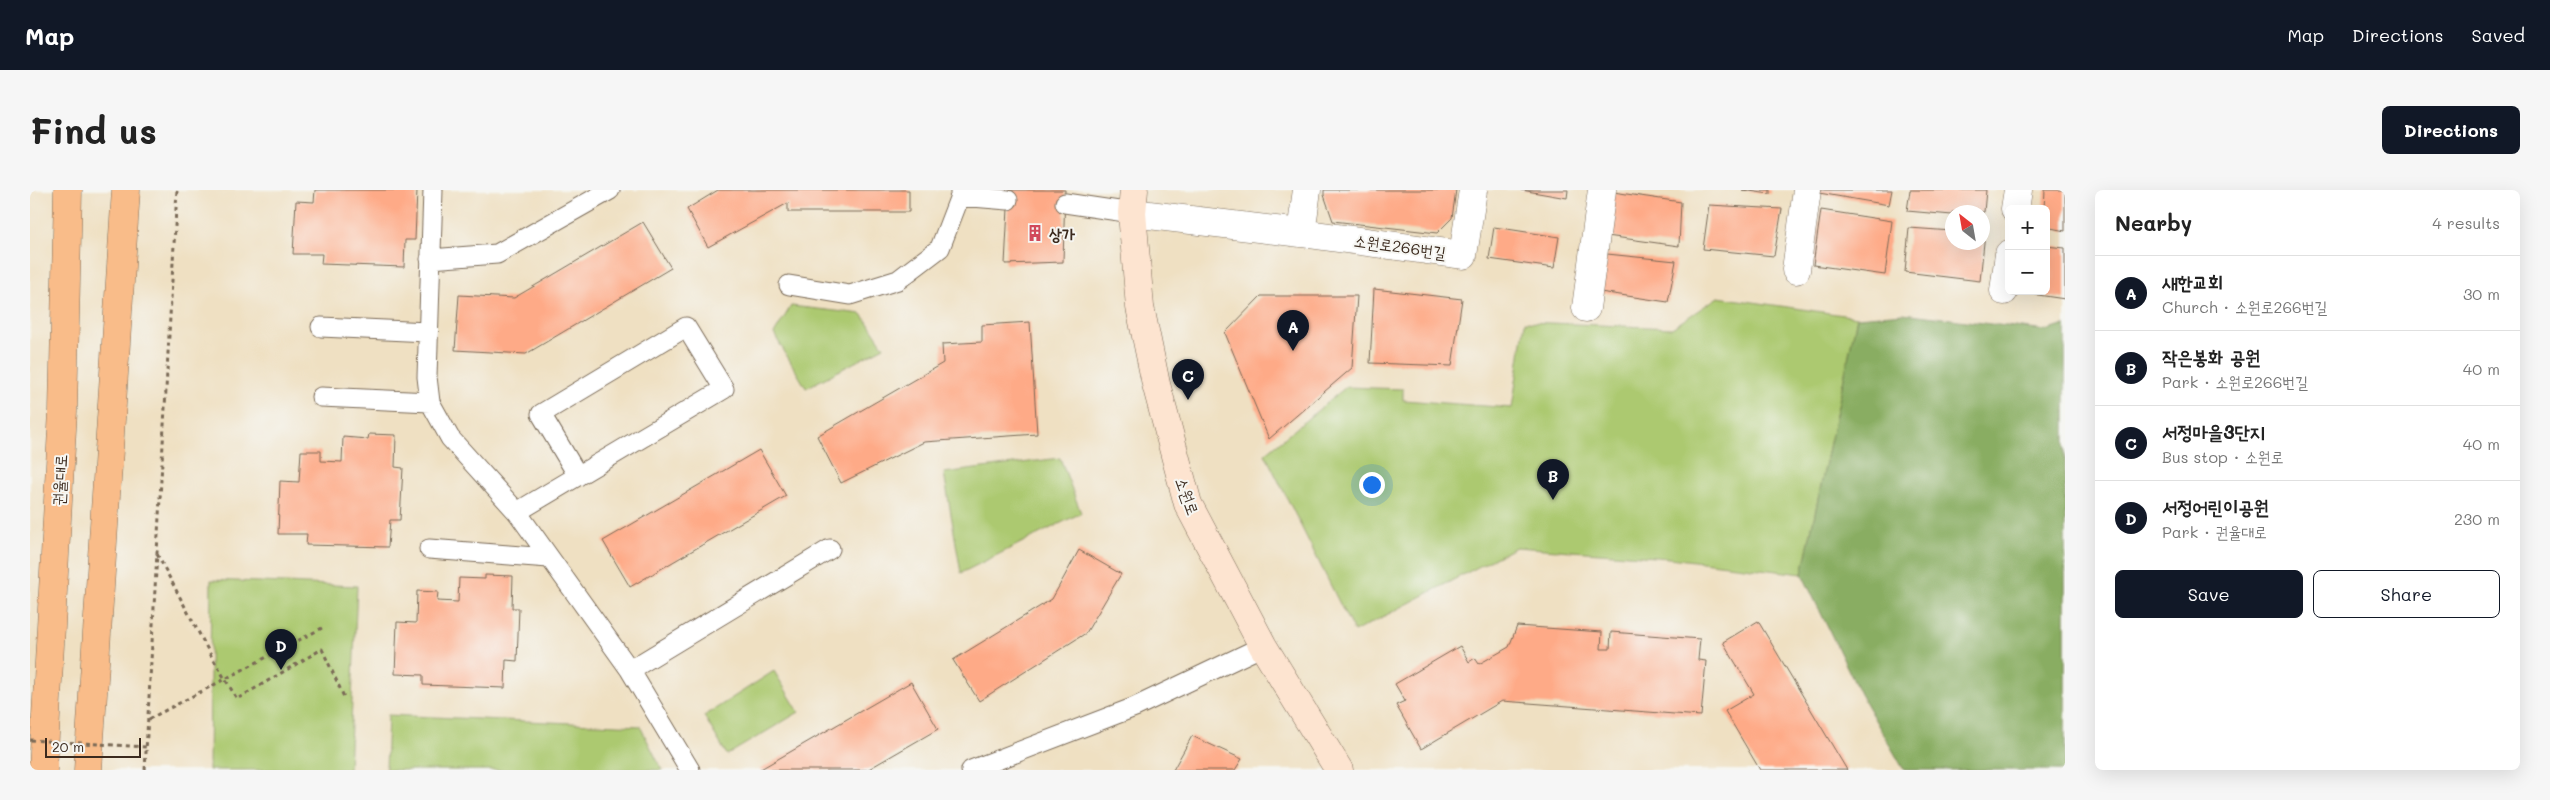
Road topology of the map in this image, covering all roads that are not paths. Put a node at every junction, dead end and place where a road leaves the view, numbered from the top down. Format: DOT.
graph roads {
  1 [pos="68,190"];
  2 [pos="126,190"];
  3 [pos="432,190"];
  4 [pos="610,190"];
  5 [pos="1307,190"];
  6 [pos="1472,190"];
  7 [pos="1602,190"];
  8 [pos="1807,190"];
  9 [pos="2018,190"];
  10 [pos="960,193"];
  11 [pos="1008,200"];
  12 [pos="1133,202"];
  13 [pos="1065,203"];
  14 [pos="2016,205"];
  15 [pos="1301,233"];
  16 [pos="430,259"];
  17 [pos="1796,270"];
  18 [pos="2005,284"];
  19 [pos="789,285"];
  20 [pos="2004,291"];
  21 [pos="1586,308"];
  22 [pos="321,327"];
  23 [pos="428,332"];
  24 [pos="321,397"];
  25 [pos="430,402"];
  26 [pos="578,476"];
  27 [pos="517,512"];
  28 [pos="830,548"];
  29 [pos="429,550"];
  30 [pos="550,558"];
  31 [pos="1263,646"];
  32 [pos="630,670"];
  33 [pos="43,770"];
  34 [pos="88,770"];
  35 [pos="690,770"];
  36 [pos="970,770"];
  37 [pos="1339,770"];
  1 -- 33 [label="highway, 권율대로"];
  2 -- 34 [label="highway"];
  3 -- 16 [label="lane"];
  4 -- 16 [label="lane"];
  5 -- 15 [label="street"];
  6 -- 15 [label="street, 소원로266번길"];
  7 -- 21 [label="street"];
  8 -- 17 [label="street"];
  9 -- 14 [label="street"];
  10 -- 11 [label="lane"];
  10 -- 19 [label="lane"];
  12 -- 13 [label="lane"];
  12 -- 15 [label="street, 소원로266번길"];
  12 -- 31 [label="main road, 소원로"];
  16 -- 23 [label="lane"];
  18 -- 20 [label="street"];
  22 -- 23 [label="lane"];
  23 -- 25 [label="lane"];
  24 -- 25 [label="lane"];
  25 -- 27 [label="lane"];
  26 -- 26 [label="lane"];
  26 -- 27 [label="lane"];
  27 -- 30 [label="lane"];
  28 -- 32 [label="lane"];
  29 -- 30 [label="lane"];
  30 -- 32 [label="lane"];
  31 -- 36 [label="lane"];
  31 -- 37 [label="main road, 소원로"];
  32 -- 35 [label="lane"];
}
